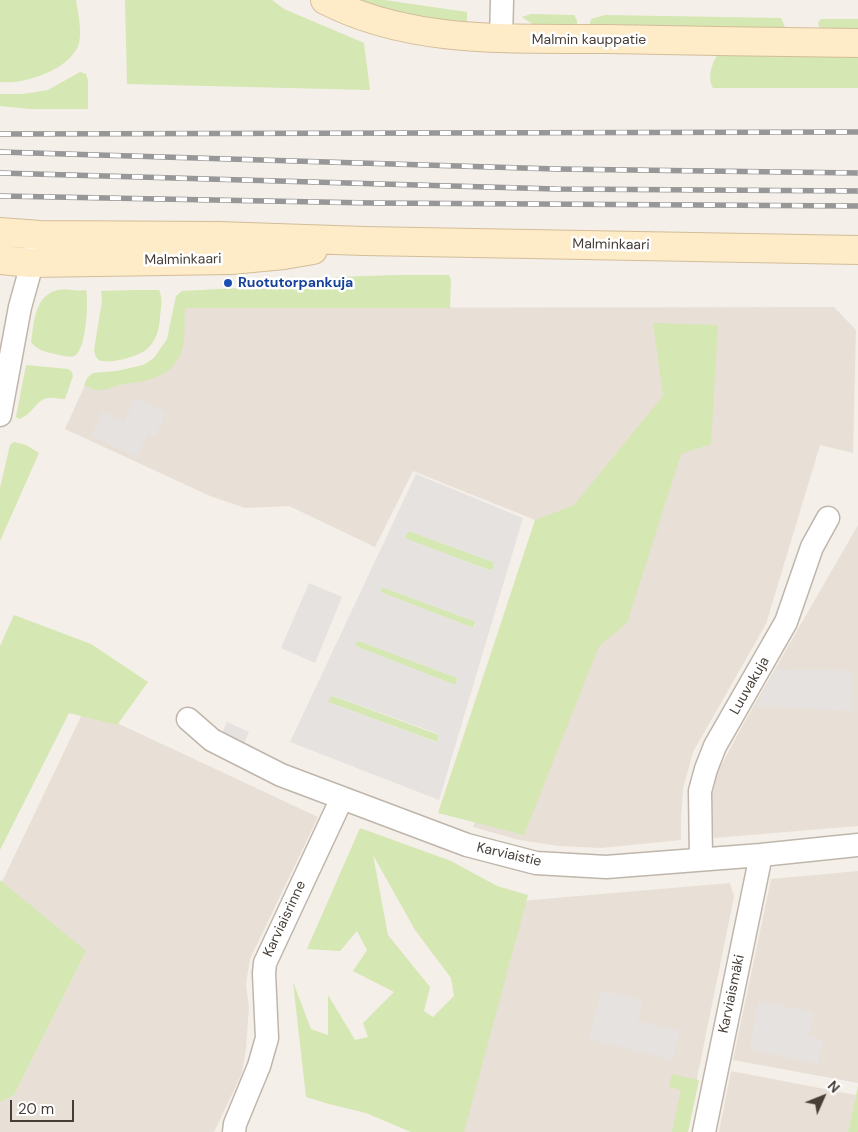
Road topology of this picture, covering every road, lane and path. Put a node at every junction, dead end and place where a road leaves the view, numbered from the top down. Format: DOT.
graph roads {
  1 [pos="325,0"];
  2 [pos="502,0"];
  3 [pos="501,39"];
  4 [pos="858,43"];
  5 [pos="0,232"];
  6 [pos="40,235"];
  7 [pos="364,241"];
  8 [pos="858,250"];
  9 [pos="0,260"];
  10 [pos="31,263"];
  11 [pos="0,415"];
  12 [pos="828,518"];
  13 [pos="188,720"];
  14 [pos="342,798"];
  15 [pos="858,845"];
  16 [pos="761,855"];
  17 [pos="701,859"];
  18 [pos="234,1132"];
  19 [pos="704,1132"];
  1 -- 3 [label="main road, Malmin kauppatie"];
  2 -- 3 [label="street"];
  3 -- 4 [label="main road, Malmin kauppatie"];
  5 -- 6 [label="main road, Malminkaari"];
  6 -- 7 [label="main road, Malminkaari"];
  6 -- 10 [label="street"];
  7 -- 8 [label="main road, Malminkaari"];
  7 -- 10 [label="main road, Malminkaari"];
  9 -- 10 [label="main road, Malminkaari"];
  10 -- 11 [label="street"];
  12 -- 17 [label="street, Luuvakuja"];
  13 -- 14 [label="street, Karviaistie"];
  14 -- 17 [label="street, Karviaistie"];
  14 -- 18 [label="street, Karviaisrinne"];
  15 -- 16 [label="street, Karviaistie"];
  16 -- 17 [label="street, Karviaistie"];
  16 -- 19 [label="street, Karviaismäki"];
}
